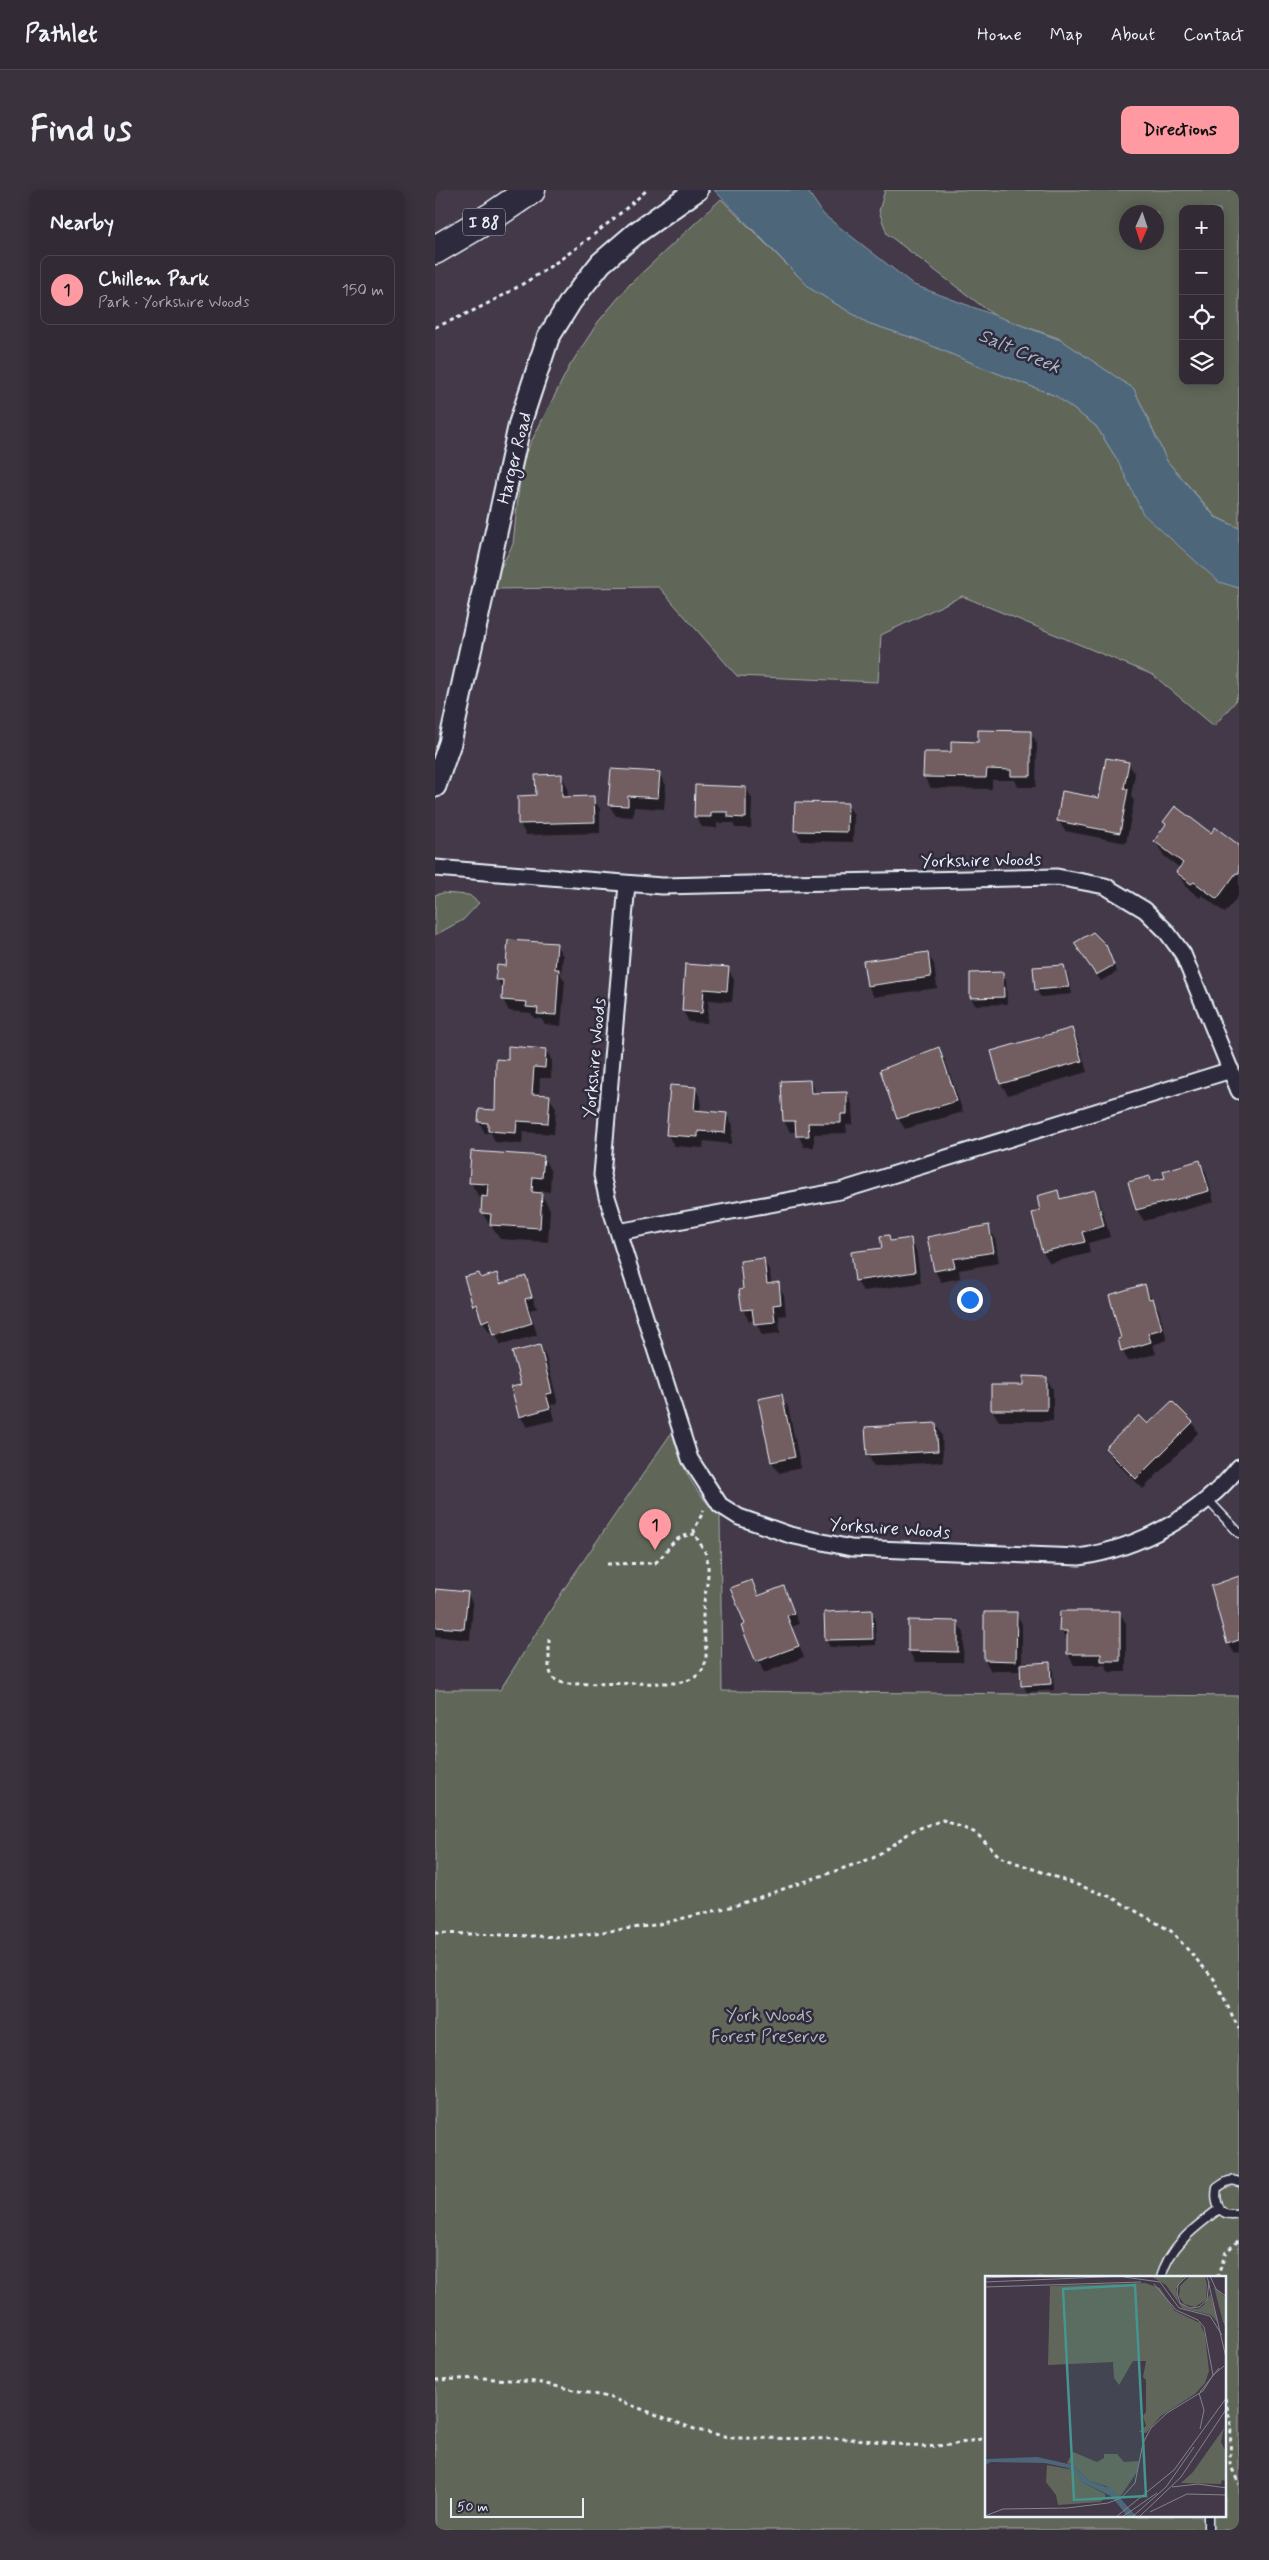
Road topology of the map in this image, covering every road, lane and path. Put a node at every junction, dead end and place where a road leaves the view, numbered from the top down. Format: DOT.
graph roads {
  1 [pos="531,190"];
  2 [pos="647,190"];
  3 [pos="691,194"];
  4 [pos="435,250"];
  5 [pos="435,327"];
  6 [pos="435,786"];
  7 [pos="435,868"];
  8 [pos="627,884"];
  9 [pos="1231,1070"];
  10 [pos="1239,1091"];
  11 [pos="618,1232"];
  12 [pos="1239,1467"];
  13 [pos="714,1498"];
  14 [pos="1207,1499"];
  15 [pos="1239,1533"];
  16 [pos="695,1534"];
  17 [pos="607,1564"];
  18 [pos="549,1639"];
  19 [pos="435,1933"];
  20 [pos="1239,2029"];
  21 [pos="1239,2182"];
  22 [pos="1219,2209"];
  23 [pos="1239,2213"];
  24 [pos="1239,2240"];
  25 [pos="1162,2276"];
  26 [pos="1218,2276"];
  27 [pos="435,2380"];
  28 [pos="1227,2407"];
  29 [pos="985,2438"];
  30 [pos="1239,2484"];
  1 -- 4 [label="highway, I 88"];
  2 -- 5 [label="path"];
  3 -- 6 [label="street, Harger Road"];
  7 -- 8 [label="street, Yorkshire Woods"];
  8 -- 9 [label="street, Yorkshire Woods"];
  8 -- 11 [label="street, Yorkshire Woods"];
  9 -- 10 [label="street, Yorkshire Woods"];
  9 -- 11 [label="street"];
  11 -- 13 [label="street, Yorkshire Woods"];
  12 -- 14 [label="street, Yorkshire Woods"];
  13 -- 14 [label="street, Yorkshire Woods"];
  13 -- 16 [label="path"];
  14 -- 15 [label="lane"];
  16 -- 17 [label="path"];
  16 -- 18 [label="path"];
  19 -- 20 [label="path"];
  21 -- 22 [label="lane"];
  22 -- 23 [label="lane"];
  22 -- 25 [label="lane"];
  24 -- 26 [label="path"];
  27 -- 29 [label="path"];
  28 -- 30 [label="path"];
}
